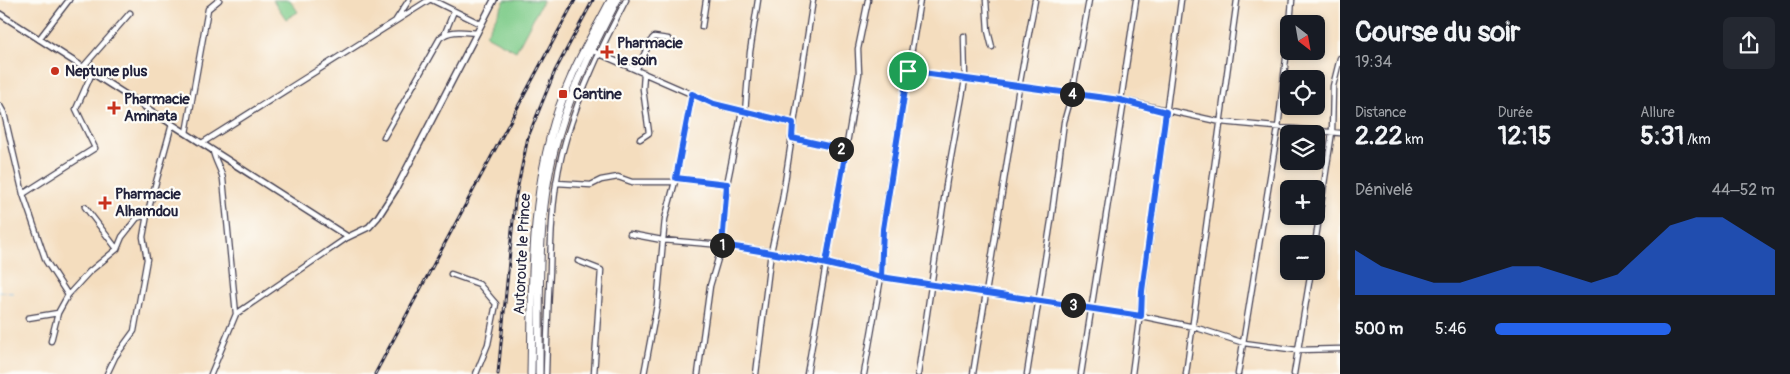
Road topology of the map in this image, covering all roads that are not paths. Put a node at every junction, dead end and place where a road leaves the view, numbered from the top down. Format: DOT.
graph roads {
  1 [pos="69,0"];
  2 [pos="219,0"];
  3 [pos="409,0"];
  4 [pos="430,0"];
  5 [pos="494,0"];
  6 [pos="611,0"];
  7 [pos="617,0"];
  8 [pos="626,0"];
  9 [pos="706,0"];
  10 [pos="758,0"];
  11 [pos="813,0"];
  12 [pos="868,0"];
  13 [pos="920,0"];
  14 [pos="986,0"];
  15 [pos="1034,0"];
  16 [pos="1089,0"];
  17 [pos="1136,0"];
  18 [pos="1181,0"];
  19 [pos="1237,0"];
  20 [pos="1292,0"];
  21 [pos="454,11"];
  22 [pos="130,13"];
  23 [pos="0,14"];
  24 [pos="1291,15"];
  25 [pos="394,22"];
  26 [pos="481,24"];
  27 [pos="702,27"];
  28 [pos="445,33"];
  29 [pos="477,33"];
  30 [pos="964,36"];
  31 [pos="668,38"];
  32 [pos="39,39"];
  33 [pos="992,46"];
  34 [pos="595,52"];
  35 [pos="1340,58"];
  36 [pos="1286,60"];
  37 [pos="82,67"];
  38 [pos="636,70"];
  39 [pos="908,71"];
  40 [pos="92,73"];
  41 [pos="644,73"];
  42 [pos="965,80"];
  43 [pos="1019,87"];
  44 [pos="692,94"];
  45 [pos="1072,94"];
  46 [pos="1122,101"];
  47 [pos="0,106"];
  48 [pos="743,111"];
  49 [pos="1166,112"];
  50 [pos="1221,122"];
  51 [pos="793,123"];
  52 [pos="172,124"];
  53 [pos="1278,128"];
  54 [pos="186,132"];
  55 [pos="1332,132"];
  56 [pos="1340,132"];
  57 [pos="384,137"];
  58 [pos="792,138"];
  59 [pos="640,139"];
  60 [pos="202,143"];
  61 [pos="846,150"];
  62 [pos="213,151"];
  63 [pos="676,180"];
  64 [pos="556,183"];
  65 [pos="727,184"];
  66 [pos="24,194"];
  67 [pos="84,207"];
  68 [pos="147,215"];
  69 [pos="630,234"];
  70 [pos="1316,235"];
  71 [pos="348,237"];
  72 [pos="662,240"];
  73 [pos="722,245"];
  74 [pos="117,249"];
  75 [pos="771,252"];
  76 [pos="578,261"];
  77 [pos="826,263"];
  78 [pos="451,274"];
  79 [pos="881,277"];
  80 [pos="1310,280"];
  81 [pos="933,284"];
  82 [pos="987,292"];
  83 [pos="68,295"];
  84 [pos="1038,300"];
  85 [pos="1091,308"];
  86 [pos="58,312"];
  87 [pos="236,314"];
  88 [pos="1141,316"];
  89 [pos="28,318"];
  90 [pos="1194,327"];
  91 [pos="50,341"];
  92 [pos="1244,343"];
  93 [pos="1340,348"];
  94 [pos="1297,350"];
  95 [pos="106,374"];
  96 [pos="211,374"];
  97 [pos="476,374"];
  98 [pos="531,374"];
  99 [pos="539,374"];
  100 [pos="546,374"];
  101 [pos="594,374"];
  102 [pos="644,374"];
  103 [pos="698,374"];
  104 [pos="756,374"];
  105 [pos="807,374"];
  106 [pos="864,374"];
  107 [pos="918,374"];
  108 [pos="973,374"];
  109 [pos="1027,374"];
  110 [pos="1081,374"];
  111 [pos="1132,374"];
  112 [pos="1186,374"];
  113 [pos="1238,374"];
  114 [pos="1294,374"];
  1 -- 32 [label="street"];
  2 -- 54 [label="street"];
  3 -- 25 [label="street"];
  4 -- 21 [label="street"];
  4 -- 25 [label="street"];
  5 -- 26 [label="street"];
  6 -- 98 [label="main road, Autoroute le Prince"];
  7 -- 34 [label="main road, Autoroute le Prince"];
  8 -- 34 [label="street"];
  9 -- 27 [label="street"];
  10 -- 48 [label="street"];
  11 -- 51 [label="street"];
  12 -- 61 [label="street"];
  13 -- 39 [label="street"];
  14 -- 33 [label="street"];
  15 -- 43 [label="street"];
  16 -- 45 [label="street"];
  17 -- 46 [label="street"];
  18 -- 49 [label="street"];
  19 -- 50 [label="street"];
  20 -- 24 [label="street"];
  21 -- 26 [label="street"];
  21 -- 28 [label="street"];
  22 -- 37 [label="street"];
  23 -- 32 [label="street"];
  25 -- 60 [label="street"];
  26 -- 29 [label="street"];
  28 -- 29 [label="street"];
  28 -- 57 [label="street"];
  29 -- 71 [label="street"];
  30 -- 42 [label="street"];
  31 -- 38 [label="street"];
  32 -- 37 [label="street"];
  34 -- 38 [label="street"];
  34 -- 64 [label="street"];
  34 -- 99 [label="main road, Autoroute le Prince"];
  35 -- 55 [label="street"];
  36 -- 53 [label="street"];
  37 -- 40 [label="street"];
  38 -- 41 [label="street"];
  39 -- 42 [label="street"];
  39 -- 79 [label="street"];
  40 -- 52 [label="street"];
  40 -- 66 [label="street"];
  41 -- 44 [label="street"];
  41 -- 59 [label="street"];
  42 -- 43 [label="street"];
  42 -- 81 [label="street"];
  43 -- 45 [label="street"];
  43 -- 82 [label="street"];
  44 -- 48 [label="street"];
  44 -- 63 [label="street"];
  45 -- 46 [label="street"];
  45 -- 84 [label="street"];
  46 -- 49 [label="street"];
  46 -- 85 [label="street"];
  47 -- 66 [label="street"];
  48 -- 51 [label="street"];
  48 -- 65 [label="street"];
  49 -- 50 [label="street"];
  49 -- 88 [label="street"];
  50 -- 53 [label="street"];
  50 -- 90 [label="street"];
  51 -- 58 [label="street"];
  52 -- 54 [label="street"];
  52 -- 68 [label="street"];
  53 -- 55 [label="street"];
  53 -- 92 [label="street"];
  54 -- 60 [label="street"];
  55 -- 56 [label="street"];
  55 -- 70 [label="street"];
  58 -- 61 [label="street"];
  58 -- 75 [label="street"];
  60 -- 62 [label="street"];
  61 -- 77 [label="street"];
  62 -- 71 [label="street"];
  62 -- 87 [label="street"];
  63 -- 64 [label="street"];
  63 -- 65 [label="street"];
  63 -- 72 [label="street"];
  64 -- 100 [label="street"];
  65 -- 73 [label="street"];
  66 -- 83 [label="street"];
  67 -- 74 [label="street"];
  68 -- 74 [label="street"];
  68 -- 95 [label="street"];
  69 -- 72 [label="street"];
  71 -- 87 [label="street"];
  72 -- 73 [label="street"];
  72 -- 102 [label="street"];
  73 -- 75 [label="street"];
  73 -- 103 [label="street"];
  74 -- 83 [label="street"];
  75 -- 77 [label="street"];
  75 -- 104 [label="street"];
  76 -- 101 [label="street"];
  77 -- 79 [label="street"];
  77 -- 105 [label="street"];
  78 -- 97 [label="street"];
  79 -- 81 [label="street"];
  79 -- 106 [label="street"];
  80 -- 94 [label="street"];
  81 -- 82 [label="street"];
  81 -- 107 [label="street"];
  82 -- 84 [label="street"];
  82 -- 108 [label="street"];
  83 -- 86 [label="street"];
  84 -- 85 [label="street"];
  84 -- 109 [label="street"];
  85 -- 88 [label="street"];
  85 -- 110 [label="street"];
  86 -- 89 [label="street"];
  86 -- 91 [label="street"];
  87 -- 96 [label="street"];
  88 -- 90 [label="street"];
  88 -- 111 [label="street"];
  90 -- 92 [label="street"];
  90 -- 112 [label="street"];
  92 -- 94 [label="street"];
  92 -- 113 [label="street"];
  93 -- 94 [label="street"];
  94 -- 114 [label="street"];
}
